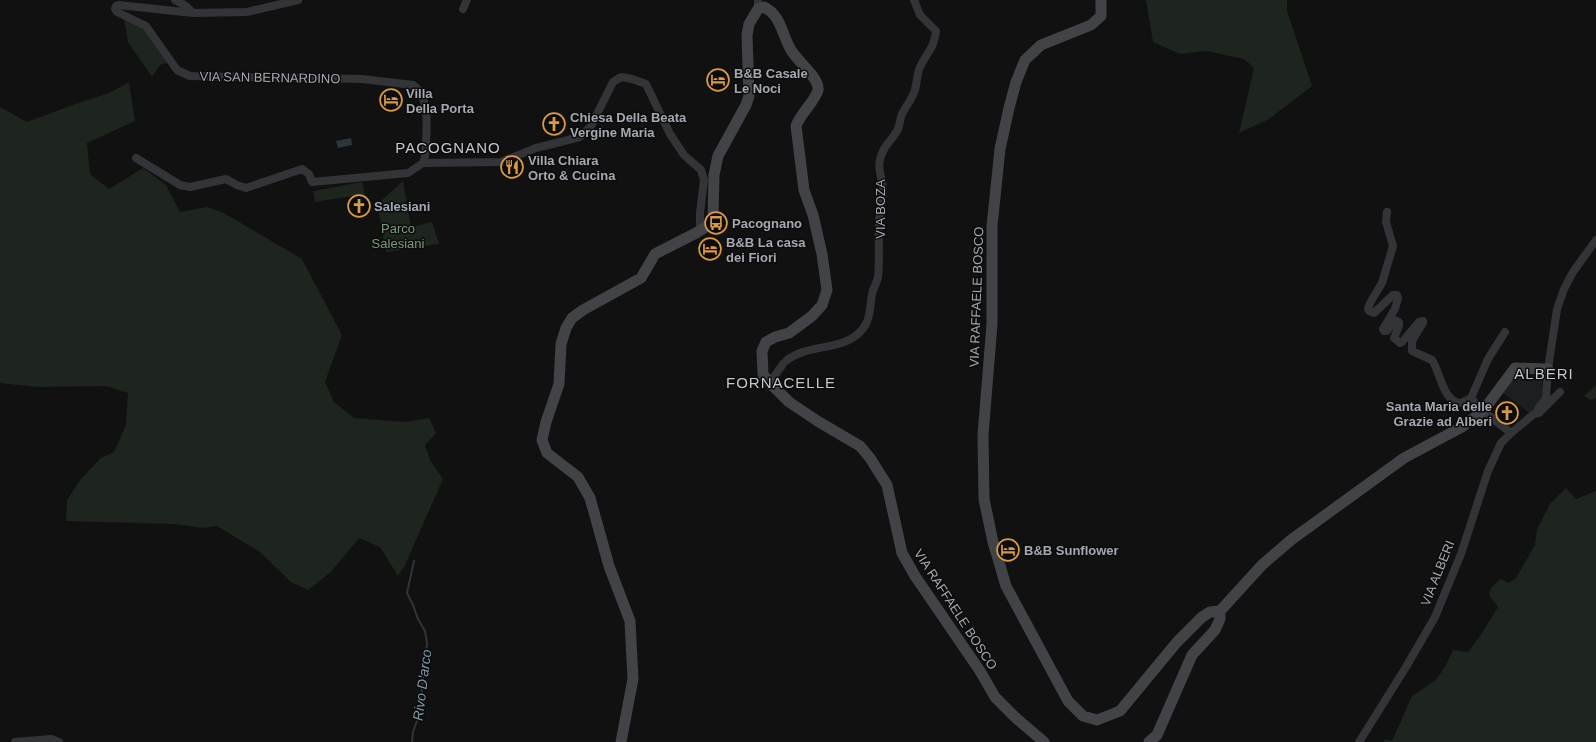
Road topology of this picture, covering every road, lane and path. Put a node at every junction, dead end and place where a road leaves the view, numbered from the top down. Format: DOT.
graph roads {
  1 [pos="174,0"];
  2 [pos="298,0"];
  3 [pos="467,0"];
  4 [pos="914,0"];
  5 [pos="1101,0"];
  6 [pos="758,4"];
  7 [pos="463,9"];
  8 [pos="193,13"];
  9 [pos="136,158"];
  10 [pos="423,163"];
  11 [pos="1387,212"];
  12 [pos="700,230"];
  13 [pos="1596,240"];
  14 [pos="1505,332"];
  15 [pos="1548,368"];
  16 [pos="768,382"];
  17 [pos="1560,392"];
  18 [pos="1471,398"];
  19 [pos="1483,411"];
  20 [pos="1534,414"];
  21 [pos="1510,433"];
  22 [pos="1220,611"];
  23 [pos="15,742"];
  24 [pos="59,742"];
  25 [pos="621,742"];
  26 [pos="1044,742"];
  27 [pos="1150,742"];
  28 [pos="1359,742"];
  1 -- 8 [label="street"];
  2 -- 8 [label="street, VIA SAN BERNARDINO"];
  3 -- 7 [label="street"];
  4 -- 16 [label="street, VIA BOZA"];
  5 -- 22 [label="street, VIA RAFFAELE BOSCO"];
  6 -- 12 [label="street"];
  6 -- 16 [label="street"];
  8 -- 10 [label="street, VIA SAN BERNARDINO"];
  9 -- 10 [label="street"];
  10 -- 12 [label="street"];
  11 -- 18 [label="street"];
  12 -- 25 [label="street"];
  13 -- 15 [label="street, VIA ALBERI"];
  14 -- 18 [label="street"];
  15 -- 19 [label="street"];
  15 -- 20 [label="street, VIA ALBERI"];
  16 -- 26 [label="street, VIA RAFFAELE BOSCO"];
  17 -- 20 [label="street, VIA ALBERI"];
  18 -- 19 [label="street"];
  19 -- 21 [label="street"];
  19 -- 22 [label="street"];
  20 -- 21 [label="street, VIA ALBERI"];
  21 -- 28 [label="street, VIA ALBERI"];
  22 -- 27 [label="street"];
  23 -- 24 [label="street"];
}
